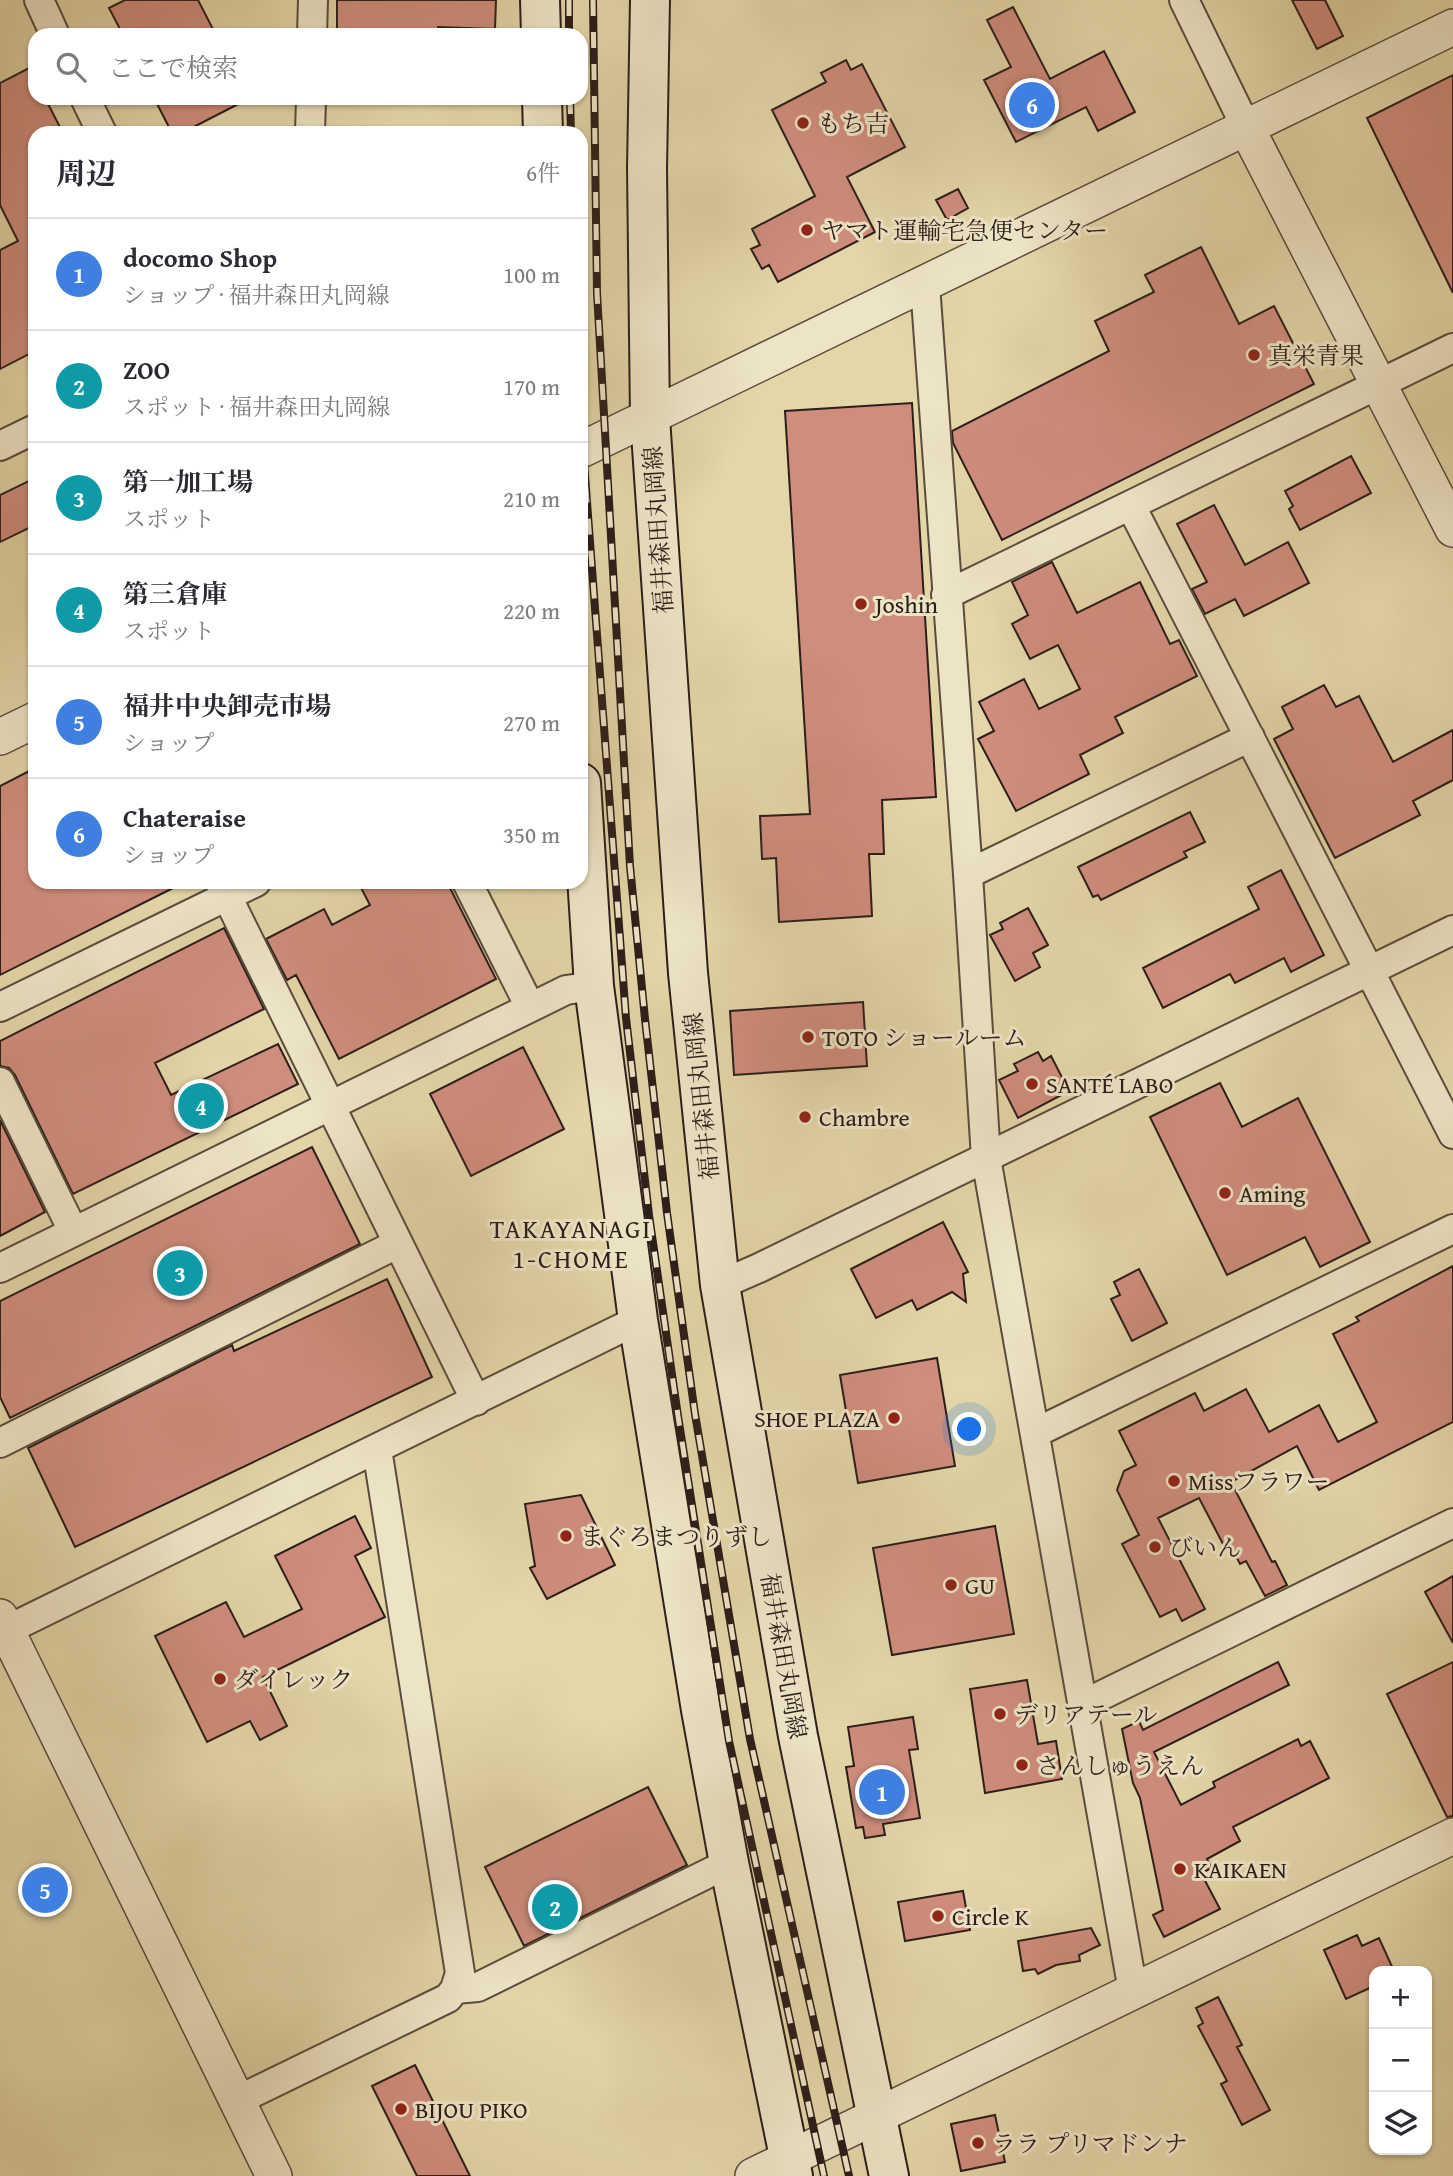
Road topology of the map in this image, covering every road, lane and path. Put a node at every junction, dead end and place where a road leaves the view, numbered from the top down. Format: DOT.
graph roads {
  1 [pos="39,0"];
  2 [pos="313,0"];
  3 [pos="540,0"];
  4 [pos="650,0"];
  5 [pos="1184,0"];
  6 [pos="1453,27"];
  7 [pos="52,28"];
  8 [pos="312,28"];
  9 [pos="541,28"];
  10 [pos="88,105"];
  11 [pos="311,105"];
  12 [pos="542,105"];
  13 [pos="99,126"];
  14 [pos="310,126"];
  15 [pos="543,126"];
  16 [pos="1246,127"];
  17 [pos="925,285"];
  18 [pos="1453,348"];
  19 [pos="1379,384"];
  20 [pos="650,418"];
  21 [pos="28,432"];
  22 [pos="0,446"];
  23 [pos="588,447"];
  24 [pos="1131,506"];
  25 [pos="1453,529"];
  26 [pos="946,595"];
  27 [pos="28,723"];
  28 [pos="0,737"];
  29 [pos="1250,737"];
  30 [pos="968,874"];
  31 [pos="224,889"];
  32 [pos="471,889"];
  33 [pos="588,889"];
  34 [pos="1453,930"];
  35 [pos="1370,971"];
  36 [pos="594,986"];
  37 [pos="0,1007"];
  38 [pos="530,1007"];
  39 [pos="0,1082"];
  40 [pos="329,1106"];
  41 [pos="1453,1134"];
  42 [pos="986,1158"];
  43 [pos="1453,1229"];
  44 [pos="73,1231"];
  45 [pos="397,1244"];
  46 [pos="0,1268"];
  47 [pos="720,1285"];
  48 [pos="638,1320"];
  49 [pos="476,1401"];
  50 [pos="1035,1433"];
  51 [pos="0,1443"];
  52 [pos="377,1449"];
  53 [pos="1453,1523"];
  54 [pos="3,1623"];
  55 [pos="1082,1705"];
  56 [pos="1453,1838"];
  57 [pos="729,1863"];
  58 [pos="456,1989"];
  59 [pos="1133,1991"];
  60 [pos="236,2101"];
  61 [pos="876,2117"];
  62 [pos="791,2167"];
  63 [pos="274,2176"];
  64 [pos="753,2176"];
  65 [pos="889,2176"];
  1 -- 7 [label="street"];
  2 -- 8 [label="street"];
  3 -- 9 [label="main road"];
  4 -- 20 [label="main road, 福井森田丸岡線"];
  5 -- 16 [label="street"];
  6 -- 16 [label="street"];
  10 -- 13 [label="street"];
  11 -- 14 [label="street"];
  12 -- 15 [label="main road"];
  16 -- 17 [label="street"];
  16 -- 19 [label="street"];
  17 -- 20 [label="street"];
  17 -- 26 [label="street"];
  18 -- 19 [label="street"];
  19 -- 24 [label="street"];
  19 -- 25 [label="street"];
  20 -- 23 [label="street"];
  20 -- 47 [label="main road, 福井森田丸岡線"];
  21 -- 22 [label="street"];
  24 -- 26 [label="street"];
  24 -- 29 [label="street"];
  26 -- 30 [label="street"];
  27 -- 28 [label="street"];
  29 -- 30 [label="street"];
  29 -- 35 [label="street"];
  30 -- 42 [label="street"];
  31 -- 37 [label="street"];
  31 -- 40 [label="street"];
  32 -- 38 [label="street"];
  33 -- 36 [label="main road"];
  34 -- 35 [label="street"];
  35 -- 41 [label="street"];
  35 -- 42 [label="street"];
  36 -- 38 [label="street"];
  36 -- 48 [label="main road"];
  38 -- 40 [label="street"];
  39 -- 44 [label="street"];
  40 -- 44 [label="street"];
  40 -- 45 [label="street"];
  42 -- 47 [label="street"];
  42 -- 50 [label="street"];
  43 -- 50 [label="street"];
  44 -- 46 [label="street"];
  45 -- 49 [label="street"];
  45 -- 51 [label="street"];
  47 -- 61 [label="main road, 福井森田丸岡線"];
  48 -- 49 [label="street"];
  48 -- 57 [label="main road"];
  49 -- 52 [label="street"];
  50 -- 55 [label="street"];
  52 -- 54 [label="street"];
  52 -- 58 [label="street"];
  53 -- 55 [label="street"];
  54 -- 60 [label="street"];
  55 -- 59 [label="street"];
  56 -- 59 [label="street"];
  57 -- 58 [label="street"];
  57 -- 62 [label="main road"];
  58 -- 60 [label="street"];
  59 -- 61 [label="street"];
  60 -- 63 [label="street"];
  61 -- 62 [label="street"];
  61 -- 65 [label="main road, 福井森田丸岡線"];
  62 -- 64 [label="street"];
}
